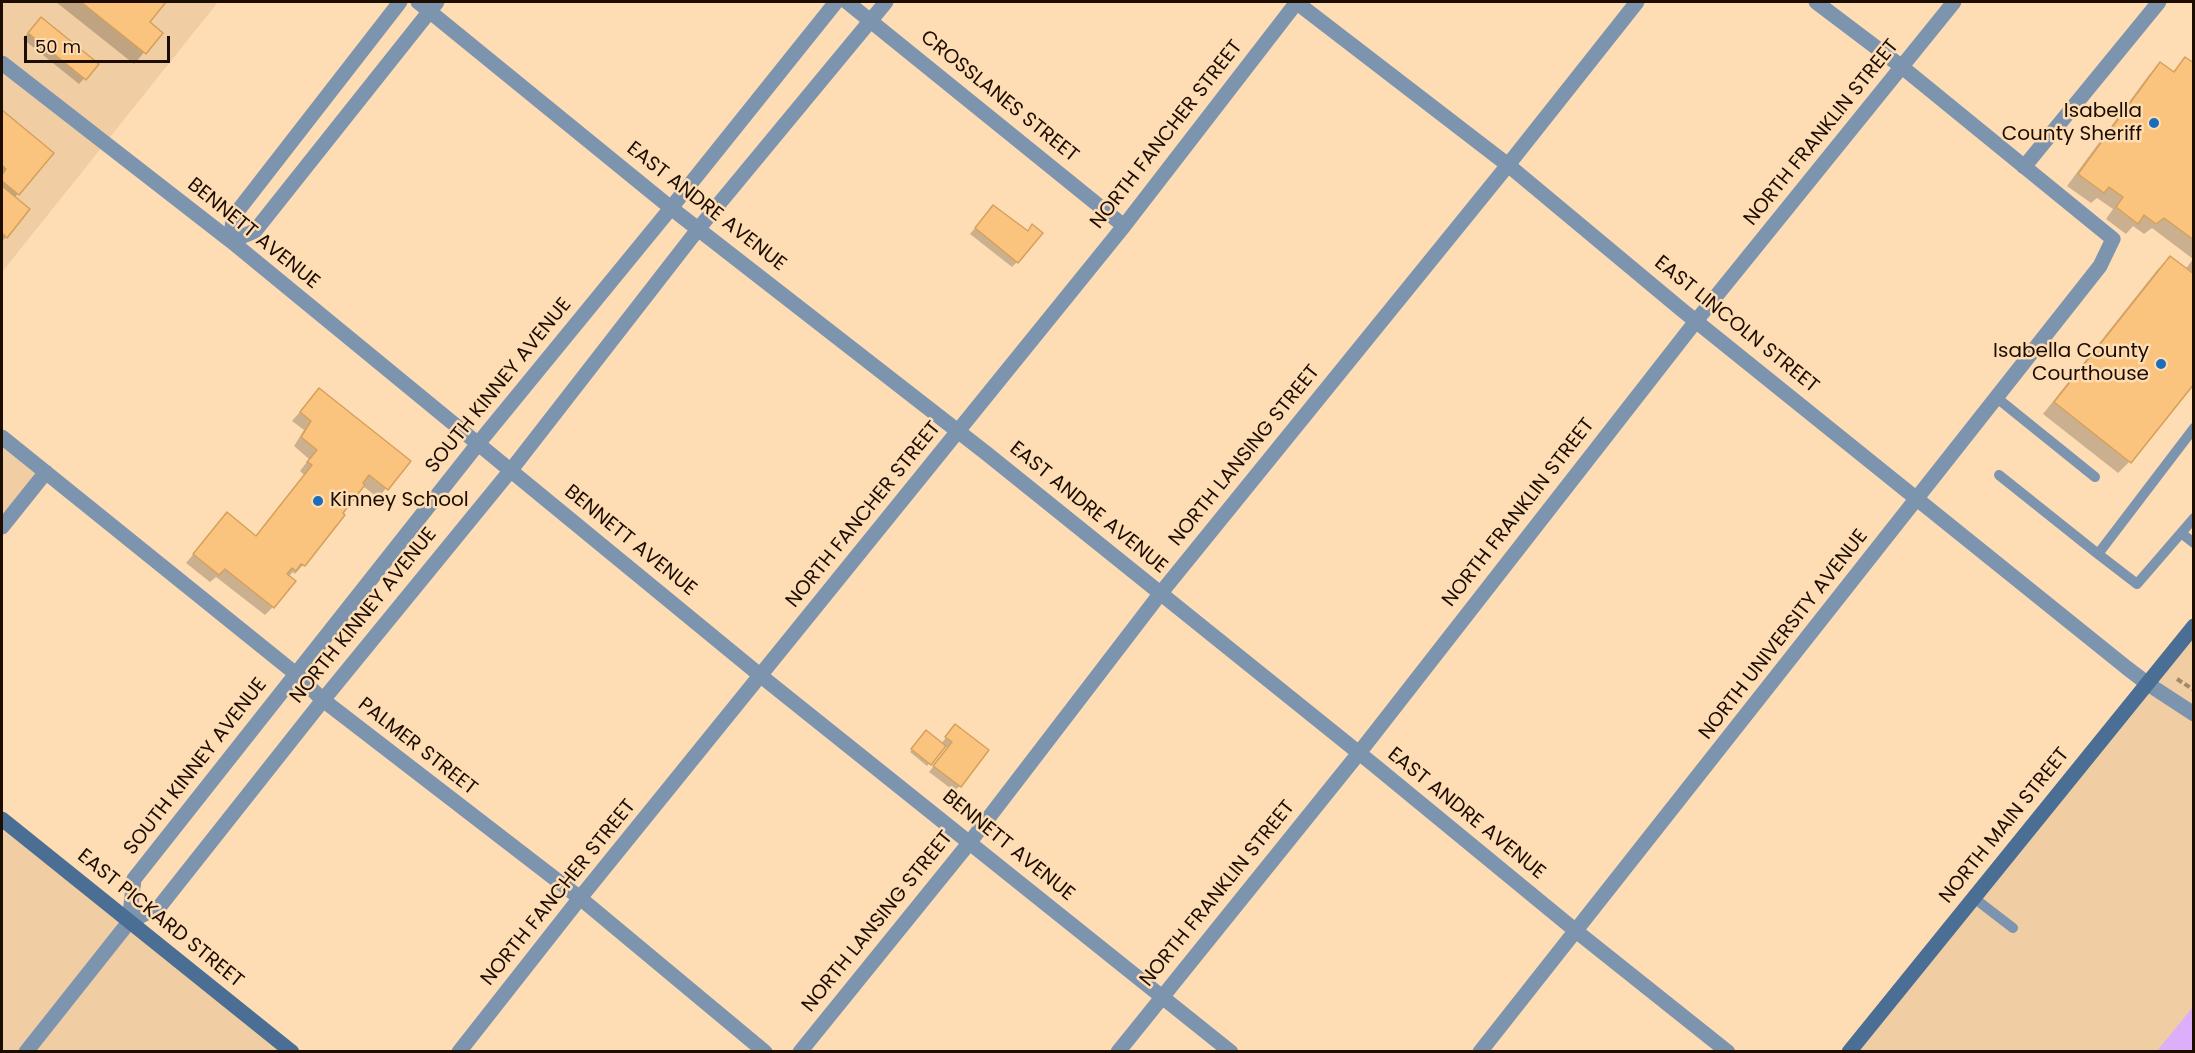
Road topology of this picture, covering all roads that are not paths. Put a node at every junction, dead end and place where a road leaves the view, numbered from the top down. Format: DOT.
graph roads {
  1 [pos="400,2"];
  2 [pos="836,2"];
  3 [pos="847,2"];
  4 [pos="886,2"];
  5 [pos="1297,2"];
  6 [pos="1637,2"];
  7 [pos="1816,2"];
  8 [pos="1954,2"];
  9 [pos="2158,2"];
  10 [pos="428,5"];
  11 [pos="871,21"];
  12 [pos="2,63"];
  13 [pos="1902,67"];
  14 [pos="1508,165"];
  15 [pos="2024,167"];
  16 [pos="671,208"];
  17 [pos="1124,226"];
  18 [pos="699,228"];
  19 [pos="231,242"];
  20 [pos="1696,321"];
  21 [pos="1997,398"];
  22 [pos="2193,428"];
  23 [pos="958,431"];
  24 [pos="2,437"];
  25 [pos="477,445"];
  26 [pos="511,470"];
  27 [pos="46,472"];
  28 [pos="1999,475"];
  29 [pos="2095,477"];
  30 [pos="1918,499"];
  31 [pos="2193,518"];
  32 [pos="2,527"];
  33 [pos="2181,533"];
  34 [pos="2193,543"];
  35 [pos="2098,554"];
  36 [pos="1161,594"];
  37 [pos="2193,626"];
  38 [pos="296,674"];
  39 [pos="761,676"];
  40 [pos="2148,684"];
  41 [pos="323,700"];
  42 [pos="2193,714"];
  43 [pos="1359,753"];
  44 [pos="2,819"];
  45 [pos="970,842"];
  46 [pos="580,898"];
  47 [pos="1974,898"];
  48 [pos="129,922"];
  49 [pos="2013,928"];
  50 [pos="1576,931"];
  51 [pos="1163,996"];
  52 [pos="1852,1050"];
  53 [pos="26,1052"];
  54 [pos="292,1052"];
  55 [pos="459,1052"];
  56 [pos="765,1052"];
  57 [pos="800,1052"];
  58 [pos="1118,1052"];
  59 [pos="1231,1052"];
  60 [pos="1480,1052"];
  61 [pos="1728,1052"];
  1 -- 19 [label="street"];
  2 -- 16 [label="street, SOUTH KINNEY AVENUE"];
  3 -- 11 [label="street, CROSSLANES STREET"];
  4 -- 11 [label="street, NORTH KINNEY AVENUE"];
  5 -- 14 [label="street, EAST LINCOLN STREET"];
  5 -- 17 [label="street, NORTH FANCHER STREET"];
  6 -- 14 [label="street, NORTH LANSING STREET"];
  7 -- 13 [label="street"];
  8 -- 13 [label="street, NORTH FRANKLIN STREET"];
  9 -- 15 [label="street"];
  10 -- 16 [label="street, EAST ANDRE AVENUE"];
  10 -- 19 [label="street"];
  11 -- 17 [label="street, CROSSLANES STREET"];
  11 -- 18 [label="street, NORTH KINNEY AVENUE"];
  12 -- 19 [label="street, BENNETT AVENUE"];
  13 -- 15 [label="street"];
  13 -- 20 [label="street, NORTH FRANKLIN STREET"];
  14 -- 20 [label="street, EAST LINCOLN STREET"];
  14 -- 36 [label="street, NORTH LANSING STREET"];
  15 -- 21 [label="street, NORTH UNIVERSITY AVENUE"];
  16 -- 18 [label="street, EAST ANDRE AVENUE"];
  16 -- 25 [label="street, SOUTH KINNEY AVENUE"];
  17 -- 23 [label="street, NORTH FANCHER STREET"];
  18 -- 23 [label="street, EAST ANDRE AVENUE"];
  18 -- 26 [label="street, NORTH KINNEY AVENUE"];
  19 -- 25 [label="street, BENNETT AVENUE"];
  20 -- 30 [label="street, EAST LINCOLN STREET"];
  20 -- 43 [label="street, NORTH FRANKLIN STREET"];
  21 -- 29 [label="lane"];
  21 -- 30 [label="street, NORTH UNIVERSITY AVENUE"];
  22 -- 35 [label="lane"];
  23 -- 36 [label="street, EAST ANDRE AVENUE"];
  23 -- 39 [label="street, NORTH FANCHER STREET"];
  24 -- 27 [label="street, PALMER STREET"];
  25 -- 26 [label="street, BENNETT AVENUE"];
  25 -- 38 [label="street, SOUTH KINNEY AVENUE"];
  26 -- 39 [label="street, BENNETT AVENUE"];
  26 -- 41 [label="street, NORTH KINNEY AVENUE"];
  27 -- 32 [label="street"];
  27 -- 38 [label="street, PALMER STREET"];
  28 -- 35 [label="lane"];
  30 -- 40 [label="street, EAST LINCOLN STREET"];
  30 -- 50 [label="street, NORTH UNIVERSITY AVENUE"];
  31 -- 33 [label="lane"];
  33 -- 34 [label="lane"];
  33 -- 35 [label="lane"];
  36 -- 43 [label="street, EAST ANDRE AVENUE"];
  36 -- 45 [label="street, NORTH LANSING STREET"];
  37 -- 40 [label="street, NORTH MAIN STREET"];
  38 -- 41 [label="street, PALMER STREET"];
  38 -- 48 [label="street, SOUTH KINNEY AVENUE"];
  39 -- 45 [label="street, BENNETT AVENUE"];
  39 -- 46 [label="street, NORTH FANCHER STREET"];
  40 -- 42 [label="street, EAST LINCOLN STREET"];
  40 -- 47 [label="street, NORTH MAIN STREET"];
  41 -- 46 [label="street, PALMER STREET"];
  41 -- 48 [label="street, NORTH KINNEY AVENUE"];
  43 -- 50 [label="street, EAST ANDRE AVENUE"];
  43 -- 51 [label="street, NORTH FRANKLIN STREET"];
  44 -- 48 [label="street, EAST PICKARD STREET"];
  45 -- 51 [label="street, BENNETT AVENUE"];
  45 -- 57 [label="street, NORTH LANSING STREET"];
  46 -- 55 [label="street, NORTH FANCHER STREET"];
  46 -- 56 [label="street, PALMER STREET"];
  47 -- 49 [label="lane"];
  47 -- 52 [label="street, NORTH MAIN STREET"];
  48 -- 53 [label="street, NORTH KINNEY AVENUE"];
  48 -- 54 [label="street, EAST PICKARD STREET"];
  50 -- 60 [label="street, NORTH UNIVERSITY AVENUE"];
  50 -- 61 [label="street, EAST ANDRE AVENUE"];
  51 -- 58 [label="street, NORTH FRANKLIN STREET"];
  51 -- 59 [label="street, BENNETT AVENUE"];
}
